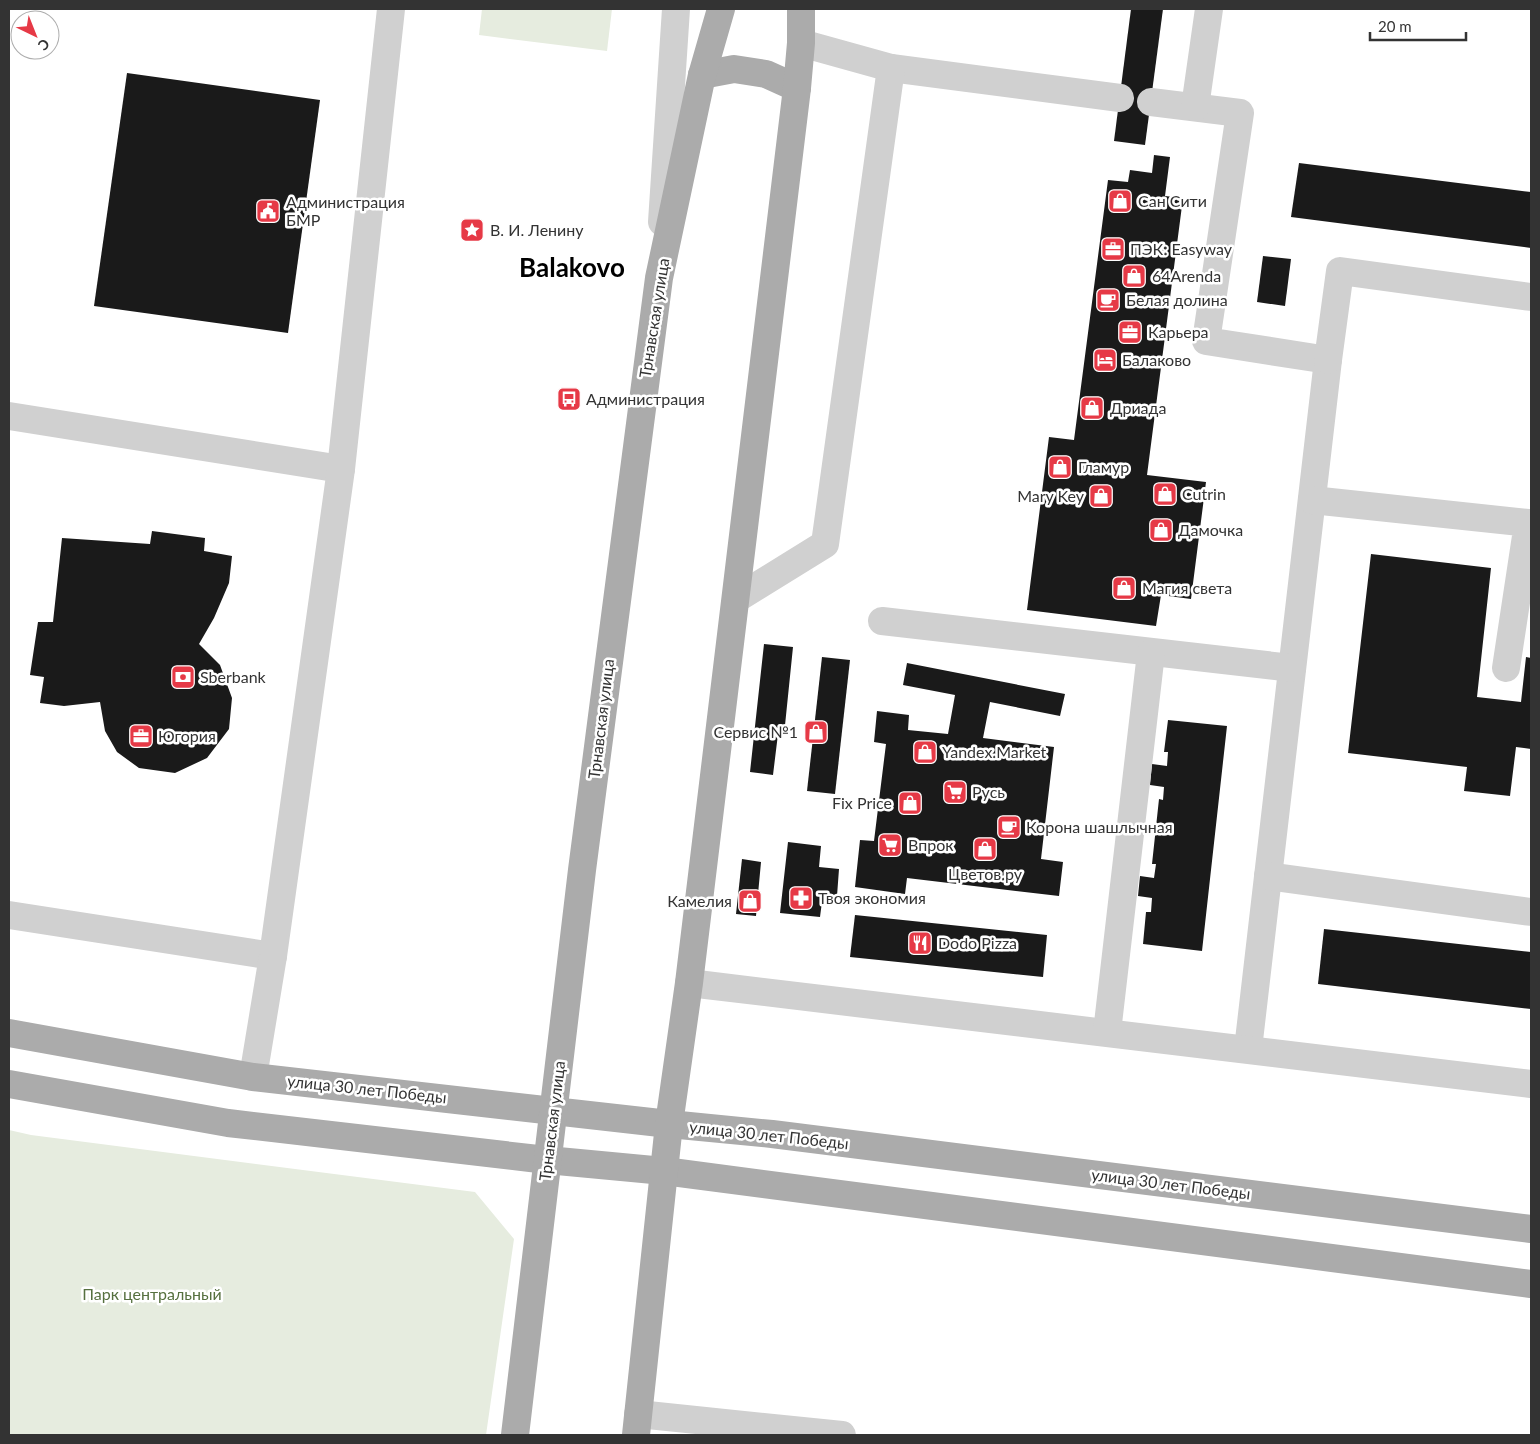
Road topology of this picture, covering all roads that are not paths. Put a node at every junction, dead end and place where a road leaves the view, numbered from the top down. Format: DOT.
graph roads {
  1 [pos="391,9"];
  2 [pos="676,9"];
  3 [pos="721,9"];
  4 [pos="801,9"];
  5 [pos="1208,9"];
  6 [pos="801,43"];
  7 [pos="891,68"];
  8 [pos="702,75"];
  9 [pos="797,88"];
  10 [pos="1120,98"];
  11 [pos="1151,102"];
  12 [pos="1195,107"];
  13 [pos="659,278"];
  14 [pos="1531,297"];
  15 [pos="1328,360"];
  16 [pos="9,416"];
  17 [pos="341,469"];
  18 [pos="1312,500"];
  19 [pos="736,599"];
  20 [pos="882,621"];
  21 [pos="1151,652"];
  22 [pos="1292,668"];
  23 [pos="1506,668"];
  24 [pos="1268,876"];
  25 [pos="1531,912"];
  26 [pos="9,915"];
  27 [pos="273,956"];
  28 [pos="689,983"];
  29 [pos="1107,1032"];
  30 [pos="9,1033"];
  31 [pos="1248,1049"];
  32 [pos="254,1077"];
  33 [pos="9,1084"];
  34 [pos="1531,1084"];
  35 [pos="553,1111"];
  36 [pos="669,1124"];
  37 [pos="547,1160"];
  38 [pos="664,1171"];
  39 [pos="1531,1229"];
  40 [pos="1531,1284"];
  41 [pos="637,1424"];
  42 [pos="515,1435"];
  43 [pos="842,1435"];
  1 -- 17 [label="street"];
  2 -- 13 [label="street"];
  3 -- 8 [label="main road, Трнавская улица"];
  4 -- 6 [label="main road"];
  5 -- 12 [label="street"];
  6 -- 7 [label="street"];
  6 -- 9 [label="main road"];
  7 -- 10 [label="street"];
  7 -- 19 [label="street"];
  8 -- 9 [label="main road"];
  8 -- 13 [label="main road, Трнавская улица"];
  9 -- 19 [label="main road"];
  11 -- 12 [label="street"];
  12 -- 15 [label="street"];
  13 -- 35 [label="main road, Трнавская улица"];
  14 -- 15 [label="street"];
  15 -- 18 [label="street"];
  16 -- 17 [label="street"];
  17 -- 27 [label="street"];
  18 -- 22 [label="street"];
  18 -- 23 [label="street"];
  19 -- 28 [label="main road"];
  20 -- 21 [label="street"];
  21 -- 22 [label="street"];
  21 -- 29 [label="street"];
  22 -- 24 [label="street"];
  24 -- 25 [label="street"];
  24 -- 31 [label="street"];
  26 -- 27 [label="street"];
  27 -- 32 [label="street"];
  28 -- 29 [label="street"];
  28 -- 36 [label="main road"];
  29 -- 31 [label="street"];
  30 -- 32 [label="main road, улица 30 лет Победы"];
  31 -- 34 [label="street"];
  32 -- 35 [label="main road, улица 30 лет Победы"];
  33 -- 37 [label="main road"];
  35 -- 36 [label="main road, улица 30 лет Победы"];
  35 -- 37 [label="main road, Трнавская улица"];
  36 -- 38 [label="main road"];
  36 -- 39 [label="main road, улица 30 лет Победы"];
  37 -- 38 [label="main road"];
  37 -- 42 [label="main road, Трнавская улица"];
  38 -- 40 [label="main road"];
  38 -- 41 [label="main road"];
  41 -- 43 [label="street"];
}
